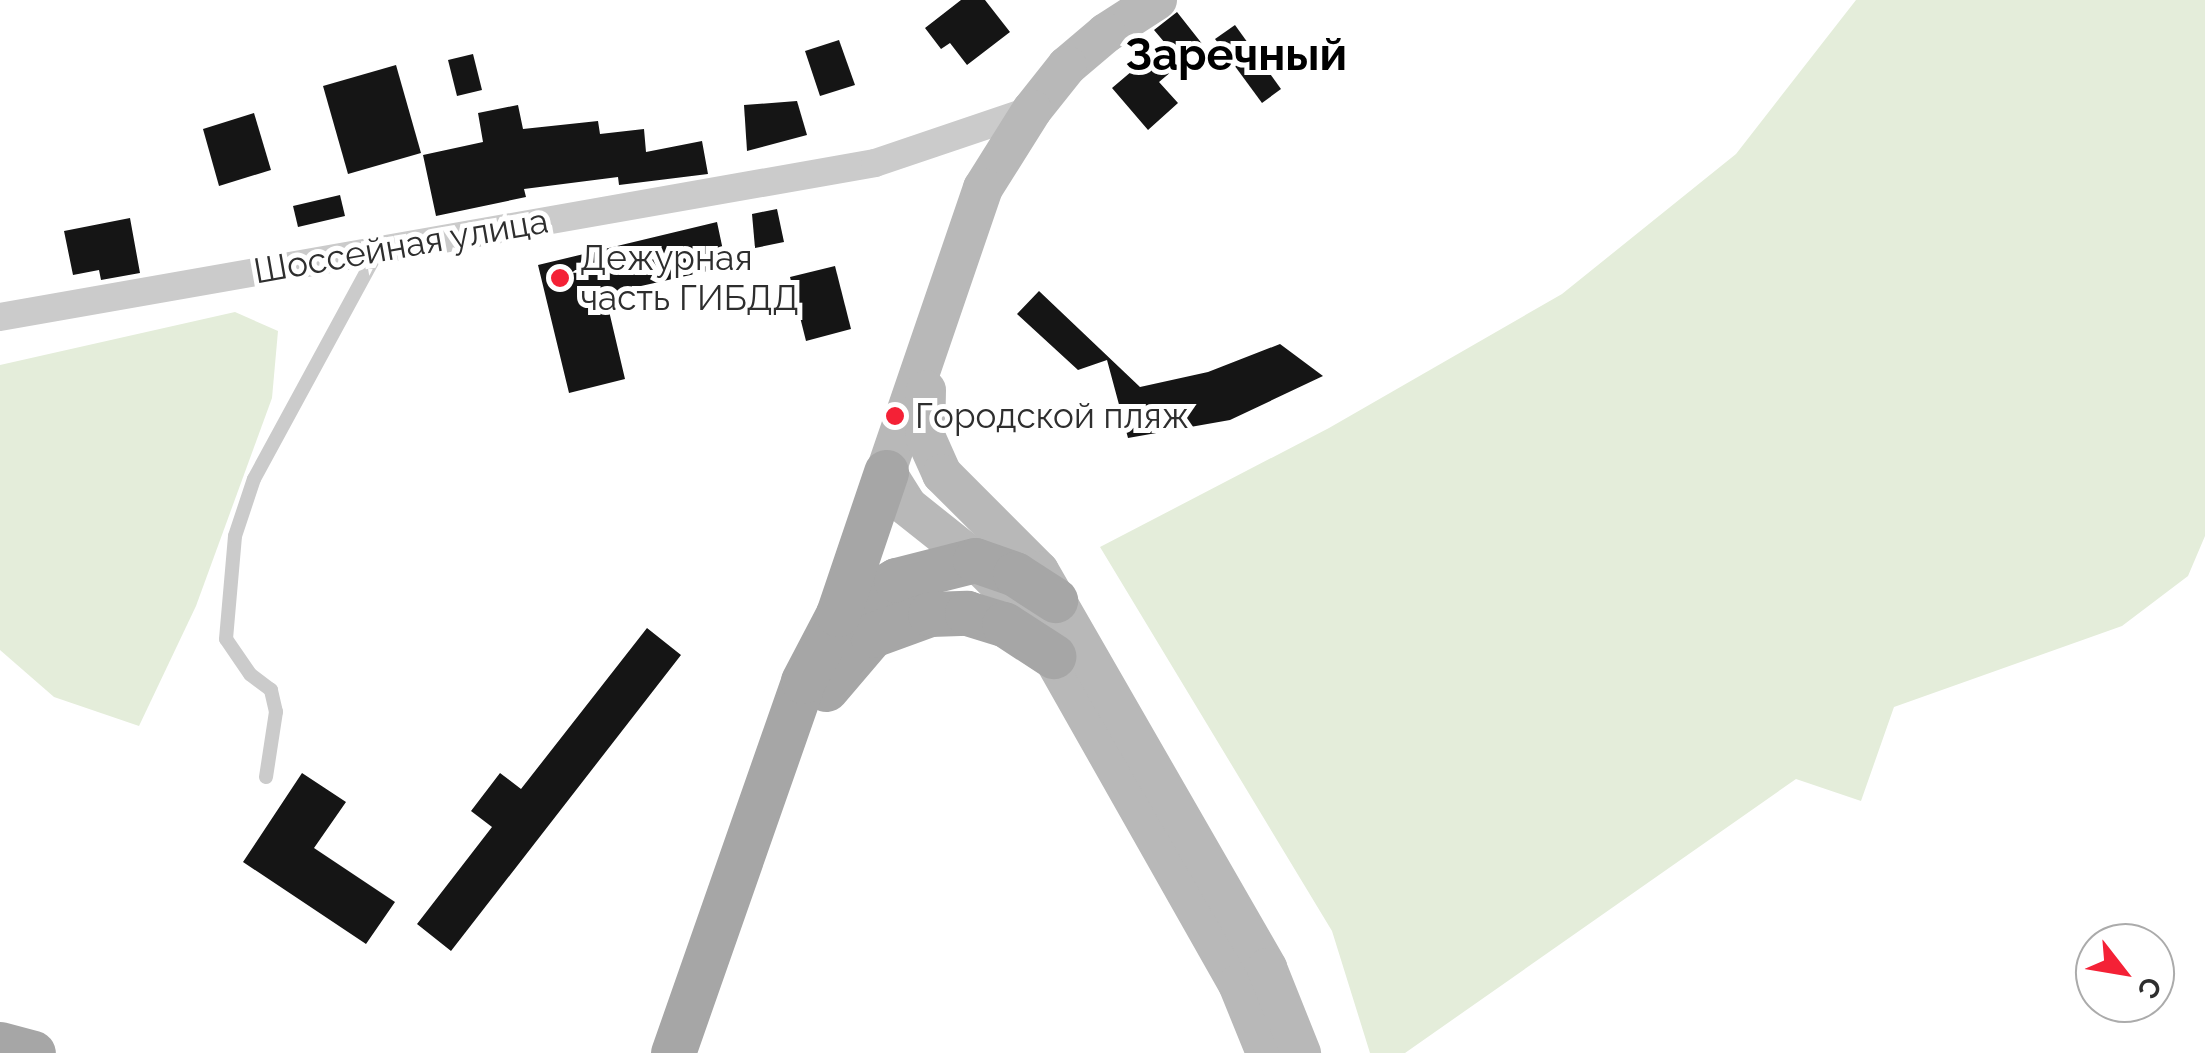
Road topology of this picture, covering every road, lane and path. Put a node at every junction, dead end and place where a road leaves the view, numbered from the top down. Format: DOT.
graph roads {
  1 [pos="1157,0"];
  2 [pos="1032,110"];
  3 [pos="378,250"];
  4 [pos="0,317"];
  5 [pos="927,356"];
  6 [pos="886,472"];
  7 [pos="975,560"];
  8 [pos="1055,600"];
  9 [pos="838,614"];
  10 [pos="1053,656"];
  11 [pos="826,690"];
  12 [pos="266,777"];
  13 [pos="0,1044"];
  14 [pos="33,1053"];
  15 [pos="674,1053"];
  16 [pos="704,1053"];
  17 [pos="1266,1053"];
  18 [pos="1301,1053"];
  1 -- 2 [label="main road"];
  2 -- 3 [label="street, Шоссейная улица"];
  2 -- 5 [label="main road"];
  3 -- 4 [label="street, Шоссейная улица"];
  3 -- 12 [label="lane"];
  5 -- 6 [label="main road"];
  5 -- 8 [label="main road"];
  6 -- 7 [label="main road"];
  6 -- 9 [label="main road"];
  7 -- 8 [label="main road"];
  7 -- 9 [label="main road"];
  7 -- 10 [label="main road"];
  8 -- 18 [label="main road"];
  9 -- 11 [label="main road"];
  9 -- 15 [label="main road"];
  10 -- 11 [label="main road"];
  10 -- 17 [label="main road"];
  11 -- 16 [label="main road"];
  13 -- 14 [label="main road"];
}
